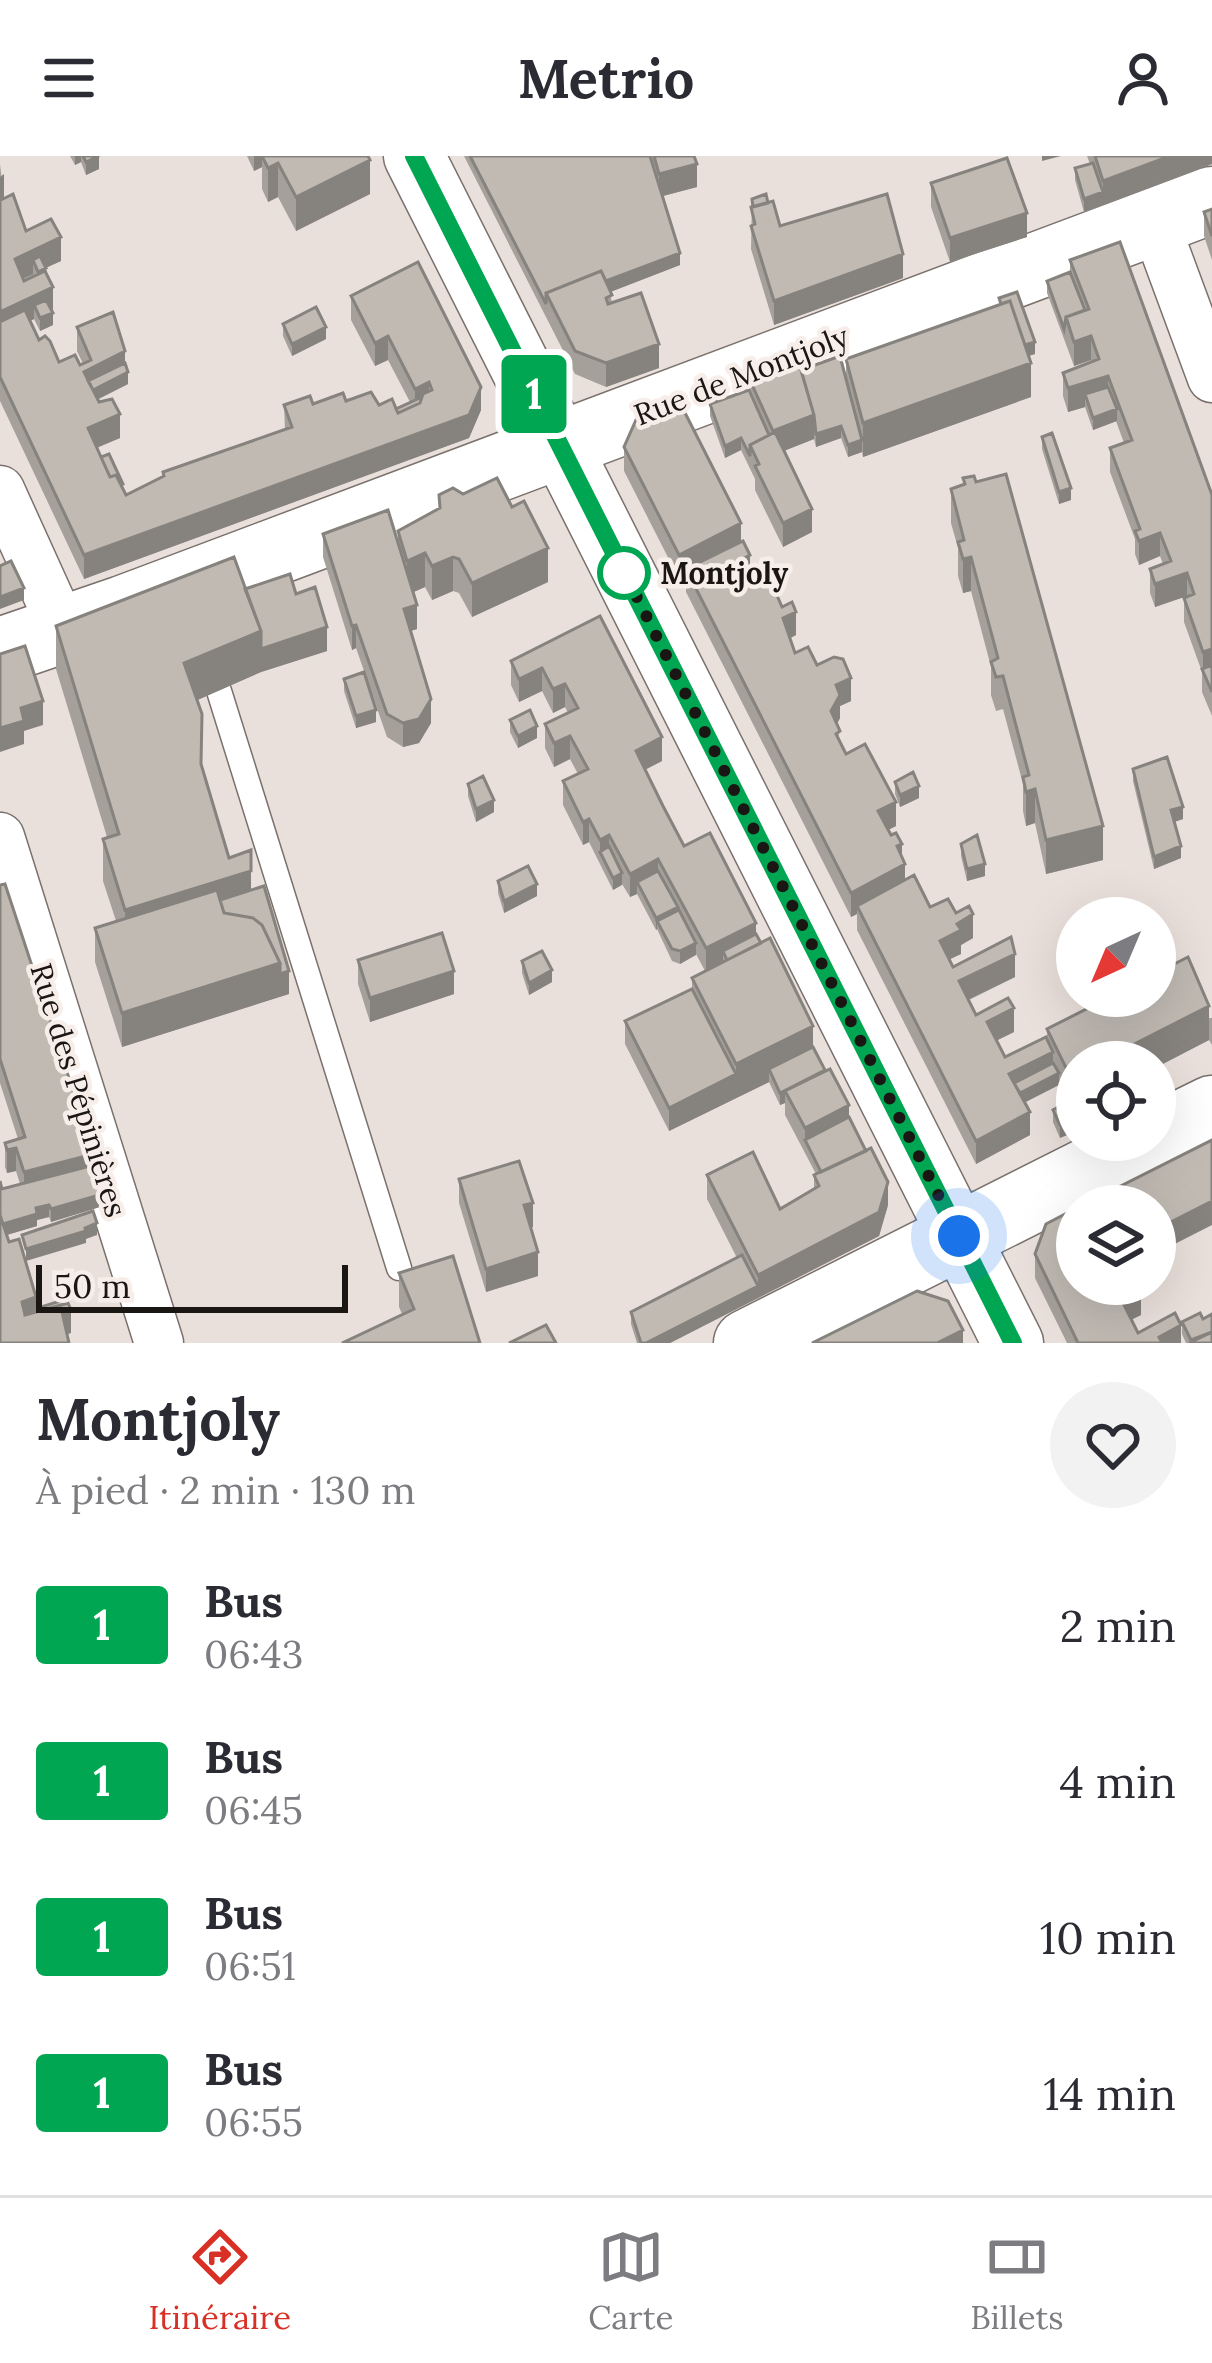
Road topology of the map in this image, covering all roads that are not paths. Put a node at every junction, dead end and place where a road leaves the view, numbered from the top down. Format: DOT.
graph roads {
  1 [pos="414,156"];
  2 [pos="1183,210"];
  3 [pos="1212,378"];
  4 [pos="559,442"];
  5 [pos="0,490"];
  6 [pos="64,629"];
  7 [pos="0,651"];
  8 [pos="219,691"];
  9 [pos="0,838"];
  10 [pos="1212,1109"];
  11 [pos="1176,1127"];
  12 [pos="1108,1161"];
  13 [pos="959,1236"];
  14 [pos="399,1268"];
  15 [pos="159,1343"];
  16 [pos="747,1343"];
  17 [pos="1013,1343"];
  1 -- 4 [label="street"];
  2 -- 3 [label="street"];
  2 -- 4 [label="main road, Rue de Montjoly"];
  4 -- 6 [label="main road, Rue de Montjoly"];
  4 -- 13 [label="street"];
  5 -- 6 [label="street"];
  6 -- 7 [label="main road, Rue de Montjoly"];
  8 -- 14 [label="lane"];
  9 -- 15 [label="street, Rue des Pépinières"];
  10 -- 11 [label="main road"];
  12 -- 13 [label="main road"];
  13 -- 16 [label="main road"];
  13 -- 17 [label="street"];
}
